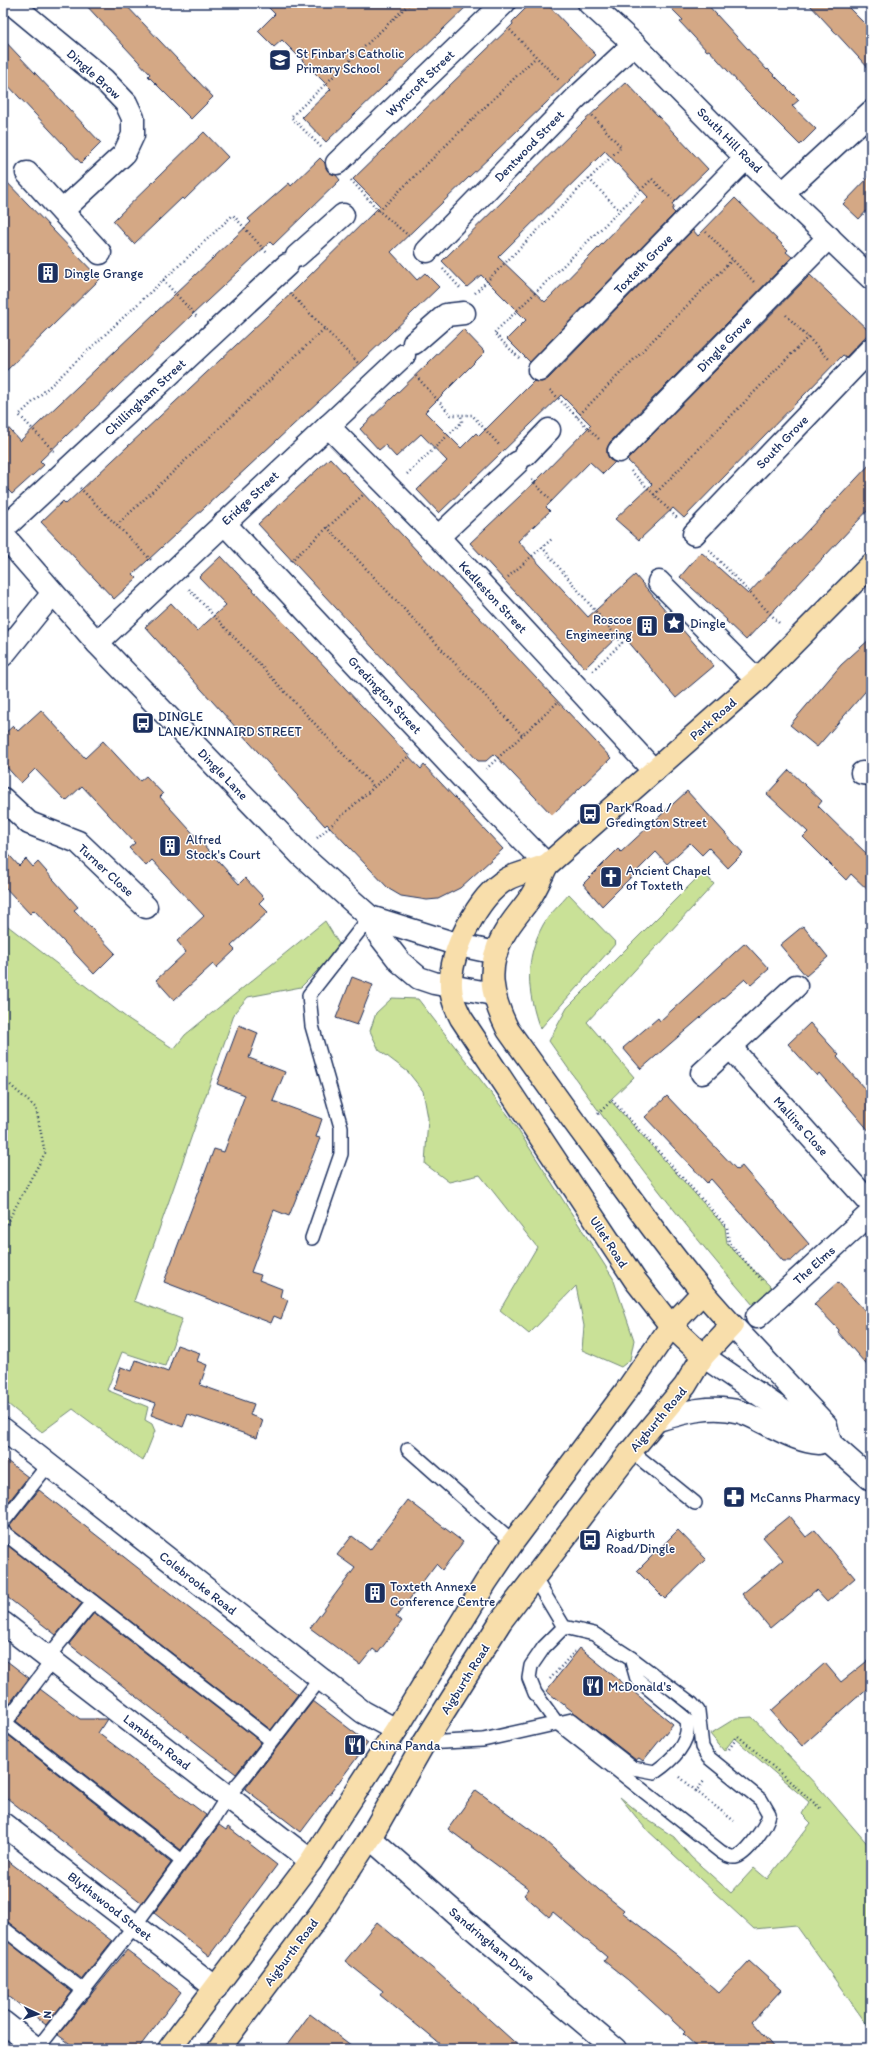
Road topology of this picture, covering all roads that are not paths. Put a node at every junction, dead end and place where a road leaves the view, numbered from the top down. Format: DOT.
graph roads {
  1 [pos="11,3"];
  2 [pos="590,3"];
  3 [pos="499,8"];
  4 [pos="634,44"];
  5 [pos="871,112"];
  6 [pos="746,158"];
  7 [pos="337,164"];
  8 [pos="27,173"];
  9 [pos="784,192"];
  10 [pos="62,211"];
  11 [pos="342,215"];
  12 [pos="829,237"];
  13 [pos="427,251"];
  14 [pos="100,253"];
  15 [pos="871,278"];
  16 [pos="455,314"];
  17 [pos="871,349"];
  18 [pos="537,373"];
  19 [pos="328,426"];
  20 [pos="549,430"];
  21 [pos="617,454"];
  22 [pos="224,523"];
  23 [pos="3,529"];
  24 [pos="694,534"];
  25 [pos="3,535"];
  26 [pos="438,537"];
  27 [pos="871,565"];
  28 [pos="659,582"];
  29 [pos="53,593"];
  30 [pos="97,643"];
  31 [pos="3,655"];
  32 [pos="757,680"];
  33 [pos="654,771"];
  34 [pos="3,799"];
  35 [pos="547,865"];
  36 [pos="146,907"];
  37 [pos="370,917"];
  38 [pos="459,945"];
  39 [pos="496,953"];
  40 [pos="451,986"];
  41 [pos="796,986"];
  42 [pos="493,994"];
  43 [pos="730,1047"];
  44 [pos="702,1073"];
  45 [pos="871,1204"];
  46 [pos="871,1213"];
  47 [pos="312,1238"];
  48 [pos="702,1293"];
  49 [pos="756,1316"];
  50 [pos="671,1326"];
  51 [pos="732,1326"];
  52 [pos="703,1356"];
  53 [pos="658,1420"];
  54 [pos="3,1429"];
  55 [pos="830,1443"];
  56 [pos="408,1450"];
  57 [pos="631,1451"];
  58 [pos="48,1465"];
  59 [pos="871,1479"];
  60 [pos="695,1503"];
  61 [pos="3,1522"];
  62 [pos="3,1532"];
  63 [pos="513,1542"];
  64 [pos="534,1577"];
  65 [pos="93,1602"];
  66 [pos="3,1623"];
  67 [pos="564,1627"];
  68 [pos="631,1658"];
  69 [pos="50,1659"];
  70 [pos="320,1679"];
  71 [pos="556,1722"];
  72 [pos="5,1727"];
  73 [pos="396,1730"];
  74 [pos="271,1740"];
  75 [pos="424,1743"];
  76 [pos="227,1797"];
  77 [pos="3,1824"];
  78 [pos="370,1838"];
  79 [pos="182,1861"];
  80 [pos="311,1861"];
  81 [pos="135,1925"];
  82 [pos="3,1928"];
  83 [pos="216,1988"];
  84 [pos="84,1991"];
  85 [pos="3,2022"];
  86 [pos="37,2049"];
  87 [pos="170,2049"];
  88 [pos="219,2049"];
  89 [pos="615,2049"];
  1 -- 10 [label="street, Dingle Brow"];
  2 -- 4 [label="street, South Hill Road"];
  3 -- 7 [label="street, Wyncroft Street"];
  4 -- 6 [label="street, South Hill Road"];
  4 -- 13 [label="street, Dentwood Street"];
  5 -- 9 [label="street"];
  6 -- 9 [label="street, South Hill Road"];
  6 -- 18 [label="street, Toxteth Grove"];
  8 -- 10 [label="street"];
  9 -- 12 [label="street, South Hill Road"];
  10 -- 14 [label="street"];
  11 -- 23 [label="street, Chillingham Street"];
  12 -- 15 [label="street, South Hill Road"];
  12 -- 21 [label="street, Dingle Grove"];
  16 -- 19 [label="street, Eridge Street"];
  17 -- 24 [label="street, South Grove"];
  19 -- 22 [label="street, Eridge Street"];
  19 -- 26 [label="street, Kedleston Street"];
  20 -- 26 [label="street"];
  22 -- 30 [label="street, Eridge Street"];
  22 -- 35 [label="street, Gredington Street"];
  25 -- 29 [label="street, Dingle Lane"];
  26 -- 33 [label="street, Kedleston Street"];
  27 -- 32 [label="highway, Park Road"];
  28 -- 32 [label="street"];
  29 -- 30 [label="street, Dingle Lane"];
  29 -- 31 [label="street"];
  30 -- 37 [label="street, Dingle Lane"];
  32 -- 33 [label="highway, Park Road"];
  33 -- 35 [label="highway, Park Road"];
  34 -- 36 [label="street, Turner Close"];
  35 -- 38 [label="highway, Park Road"];
  35 -- 39 [label="highway, Park Road"];
  37 -- 38 [label="street, Dingle Lane"];
  37 -- 40 [label="street, Dingle Lane"];
  37 -- 47 [label="lane"];
  38 -- 39 [label="street, Dingle Lane"];
  38 -- 40 [label="highway, Park Road"];
  39 -- 42 [label="highway, Park Road"];
  40 -- 42 [label="street, Dingle Lane"];
  40 -- 50 [label="highway, Ullet Road"];
  41 -- 43 [label="street"];
  42 -- 48 [label="highway"];
  43 -- 44 [label="street"];
  43 -- 45 [label="street, Mallins Close"];
  46 -- 49 [label="street, The Elms"];
  48 -- 50 [label="highway"];
  48 -- 51 [label="highway"];
  50 -- 52 [label="highway, Ullet Road"];
  50 -- 63 [label="highway"];
  51 -- 52 [label="highway, Aigburth Road"];
  51 -- 55 [label="street"];
  52 -- 53 [label="highway, Aigburth Road"];
  52 -- 55 [label="street, Ullet Road"];
  53 -- 55 [label="street"];
  53 -- 57 [label="highway, Aigburth Road"];
  54 -- 58 [label="street, Colebrooke Road"];
  55 -- 59 [label="street, Ullet Road"];
  56 -- 63 [label="lane"];
  57 -- 60 [label="lane"];
  57 -- 64 [label="highway, Aigburth Road"];
  58 -- 61 [label="lane"];
  58 -- 70 [label="street, Colebrooke Road"];
  62 -- 65 [label="lane"];
  63 -- 73 [label="highway"];
  64 -- 67 [label="lane"];
  64 -- 75 [label="highway, Aigburth Road"];
  65 -- 69 [label="lane"];
  65 -- 74 [label="lane"];
  66 -- 69 [label="street, Lambton Road"];
  67 -- 68 [label="lane"];
  67 -- 71 [label="lane"];
  68 -- 71 [label="lane"];
  68 -- 71 [label="lane"];
  69 -- 72 [label="lane"];
  69 -- 76 [label="street, Lambton Road"];
  70 -- 73 [label="street, Colebrooke Road"];
  70 -- 74 [label="lane"];
  71 -- 75 [label="lane"];
  72 -- 79 [label="lane"];
  73 -- 80 [label="highway"];
  74 -- 76 [label="lane"];
  75 -- 78 [label="highway, Aigburth Road"];
  76 -- 79 [label="lane"];
  76 -- 80 [label="street, Lambton Road"];
  77 -- 81 [label="street, Blythswood Street"];
  78 -- 88 [label="highway, Aigburth Road"];
  78 -- 89 [label="street, Sandringham Drive"];
  79 -- 81 [label="lane"];
  80 -- 83 [label="highway"];
  81 -- 83 [label="street, Blythswood Street"];
  81 -- 84 [label="lane"];
  82 -- 84 [label="lane"];
  83 -- 87 [label="highway"];
  84 -- 86 [label="lane"];
  85 -- 86 [label="street"];
}
